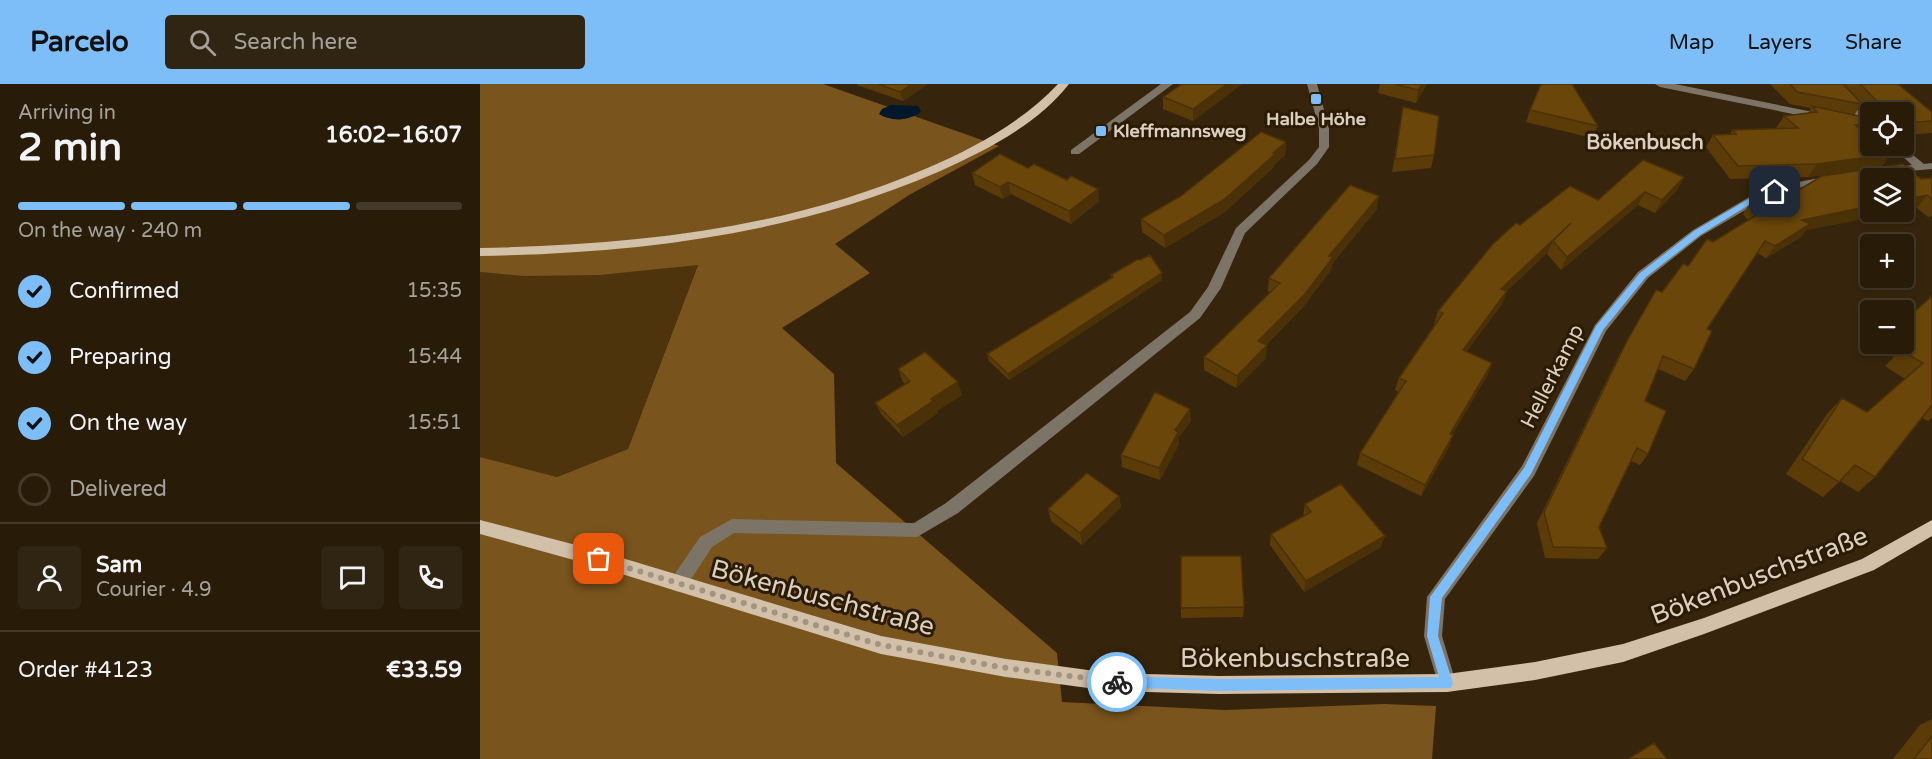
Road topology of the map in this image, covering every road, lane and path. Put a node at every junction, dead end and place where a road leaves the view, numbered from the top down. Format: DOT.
graph roads {
  1 [pos="1064,84"];
  2 [pos="1168,84"];
  3 [pos="1312,84"];
  4 [pos="1660,84"];
  5 [pos="1830,84"];
  6 [pos="1860,114"];
  7 [pos="1835,120"];
  8 [pos="1855,124"];
  9 [pos="1860,124"];
  10 [pos="1075,152"];
  11 [pos="1911,156"];
  12 [pos="1927,167"];
  13 [pos="1845,177"];
  14 [pos="480,252"];
  15 [pos="480,527"];
  16 [pos="1932,527"];
  17 [pos="678,584"];
  18 [pos="1447,683"];
  1 -- 14 [label="main road"];
  2 -- 10 [label="street"];
  3 -- 17 [label="street, Bökenbuschstraße"];
  4 -- 7 [label="street"];
  5 -- 6 [label="street"];
  8 -- 9 [label="street"];
  11 -- 12 [label="street"];
  13 -- 18 [label="street, Hellerkamp"];
  15 -- 17 [label="main road, Bökenbuschstraße"];
  16 -- 18 [label="main road, Bökenbuschstraße"];
  17 -- 18 [label="main road, Bökenbuschstraße"];
}
